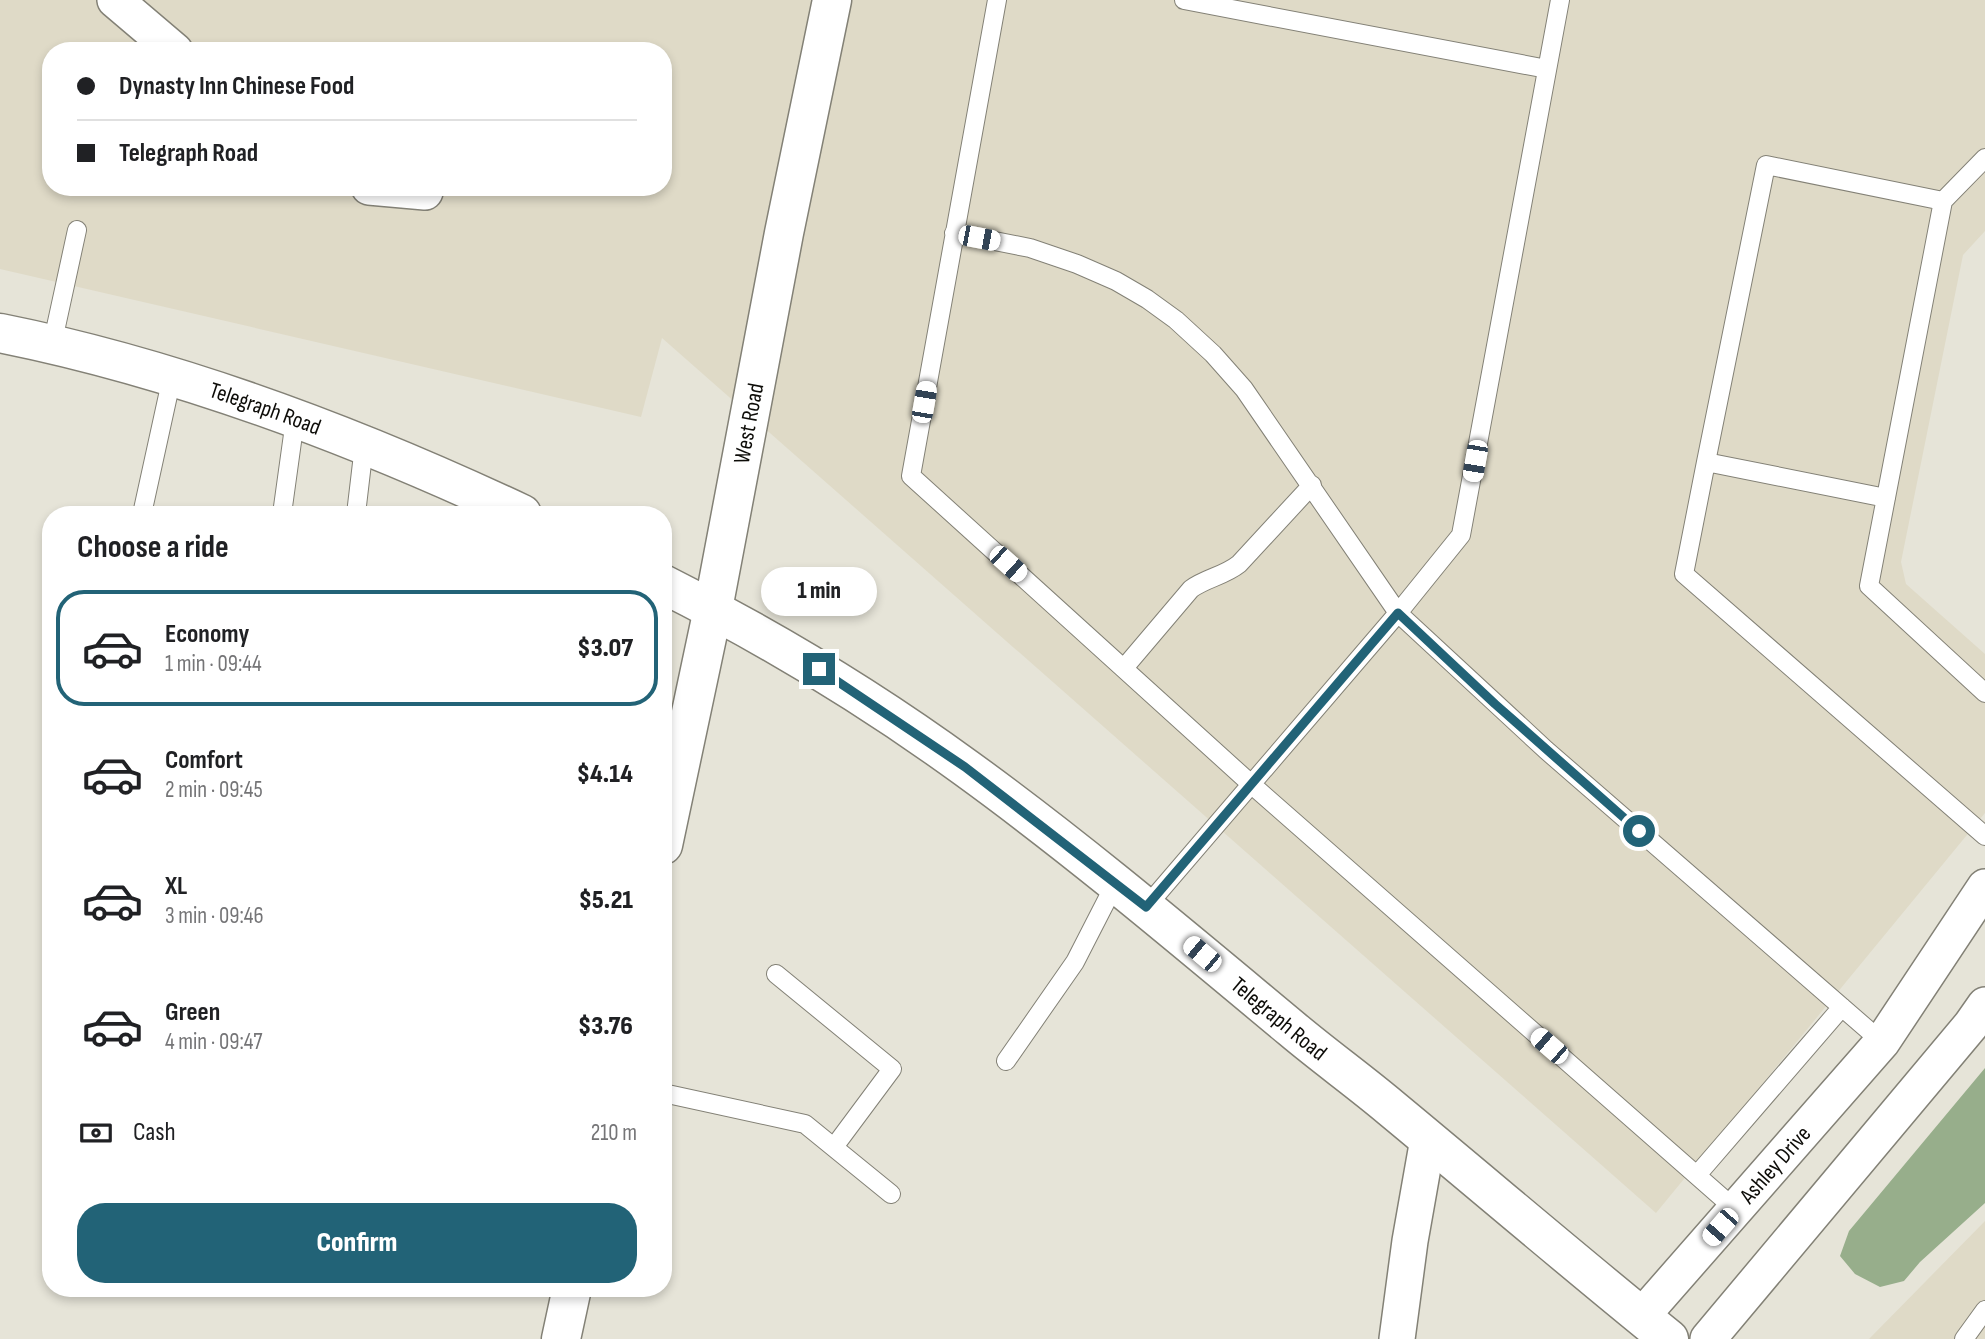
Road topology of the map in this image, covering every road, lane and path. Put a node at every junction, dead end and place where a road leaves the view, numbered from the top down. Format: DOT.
graph roads {
  1 [pos="115,0"];
  2 [pos="832,0"];
  3 [pos="997,0"];
  4 [pos="1184,0"];
  5 [pos="1560,0"];
  6 [pos="164,42"];
  7 [pos="1548,69"];
  8 [pos="1985,158"];
  9 [pos="1944,201"];
  10 [pos="77,230"];
  11 [pos="954,233"];
  12 [pos="0,332"];
  13 [pos="52,345"];
  14 [pos="172,377"];
  15 [pos="295,420"];
  16 [pos="364,446"];
  17 [pos="1706,462"];
  18 [pos="1312,485"];
  19 [pos="1886,498"];
  20 [pos="144,506"];
  21 [pos="283,506"];
  22 [pos="357,506"];
  23 [pos="505,506"];
  24 [pos="672,588"];
  25 [pos="713,609"];
  26 [pos="1398,613"];
  27 [pos="1124,668"];
  28 [pos="1985,693"];
  29 [pos="1251,784"];
  30 [pos="672,803"];
  31 [pos="1985,836"];
  32 [pos="1116,882"];
  33 [pos="1985,887"];
  34 [pos="1146,907"];
  35 [pos="776,974"];
  36 [pos="1985,1004"];
  37 [pos="1842,1007"];
  38 [pos="1882,1042"];
  39 [pos="1006,1061"];
  40 [pos="1924,1078"];
  41 [pos="672,1095"];
  42 [pos="1429,1139"];
  43 [pos="834,1147"];
  44 [pos="1697,1175"];
  45 [pos="891,1194"];
  46 [pos="1735,1209"];
  47 [pos="570,1297"];
  48 [pos="1985,1310"];
  49 [pos="1655,1328"];
  50 [pos="561,1339"];
  51 [pos="1397,1339"];
  52 [pos="1708,1339"];
  53 [pos="1964,1339"];
  1 -- 6 [label="street"];
  2 -- 25 [label="main road, West Road"];
  3 -- 11 [label="lane"];
  4 -- 7 [label="lane"];
  5 -- 7 [label="lane"];
  7 -- 26 [label="lane"];
  8 -- 9 [label="lane"];
  9 -- 17 [label="lane"];
  9 -- 19 [label="lane"];
  10 -- 13 [label="lane"];
  11 -- 18 [label="lane"];
  11 -- 27 [label="lane"];
  12 -- 13 [label="main road, Telegraph Road"];
  13 -- 14 [label="main road, Telegraph Road"];
  14 -- 15 [label="main road, Telegraph Road"];
  14 -- 20 [label="lane"];
  15 -- 16 [label="main road, Telegraph Road"];
  15 -- 21 [label="lane"];
  16 -- 22 [label="lane"];
  16 -- 23 [label="main road, Telegraph Road"];
  17 -- 19 [label="lane"];
  17 -- 31 [label="lane"];
  18 -- 26 [label="lane"];
  18 -- 27 [label="lane"];
  19 -- 28 [label="lane"];
  24 -- 25 [label="main road, Telegraph Road"];
  25 -- 30 [label="main road, West Road"];
  25 -- 32 [label="main road, Telegraph Road"];
  26 -- 29 [label="lane"];
  26 -- 37 [label="lane"];
  27 -- 29 [label="lane"];
  29 -- 34 [label="lane"];
  29 -- 44 [label="lane"];
  32 -- 34 [label="main road, Telegraph Road"];
  32 -- 39 [label="lane"];
  33 -- 38 [label="street, Ashley Drive"];
  34 -- 42 [label="main road, Telegraph Road"];
  35 -- 43 [label="lane"];
  36 -- 40 [label="street"];
  37 -- 38 [label="lane"];
  37 -- 44 [label="lane"];
  38 -- 40 [label="street"];
  38 -- 46 [label="street, Ashley Drive"];
  40 -- 52 [label="street"];
  41 -- 43 [label="lane"];
  42 -- 49 [label="main road, Telegraph Road"];
  42 -- 51 [label="street"];
  43 -- 45 [label="lane"];
  44 -- 46 [label="lane"];
  46 -- 49 [label="street, Ashley Drive"];
  47 -- 50 [label="main road"];
  48 -- 53 [label="lane"];
}
